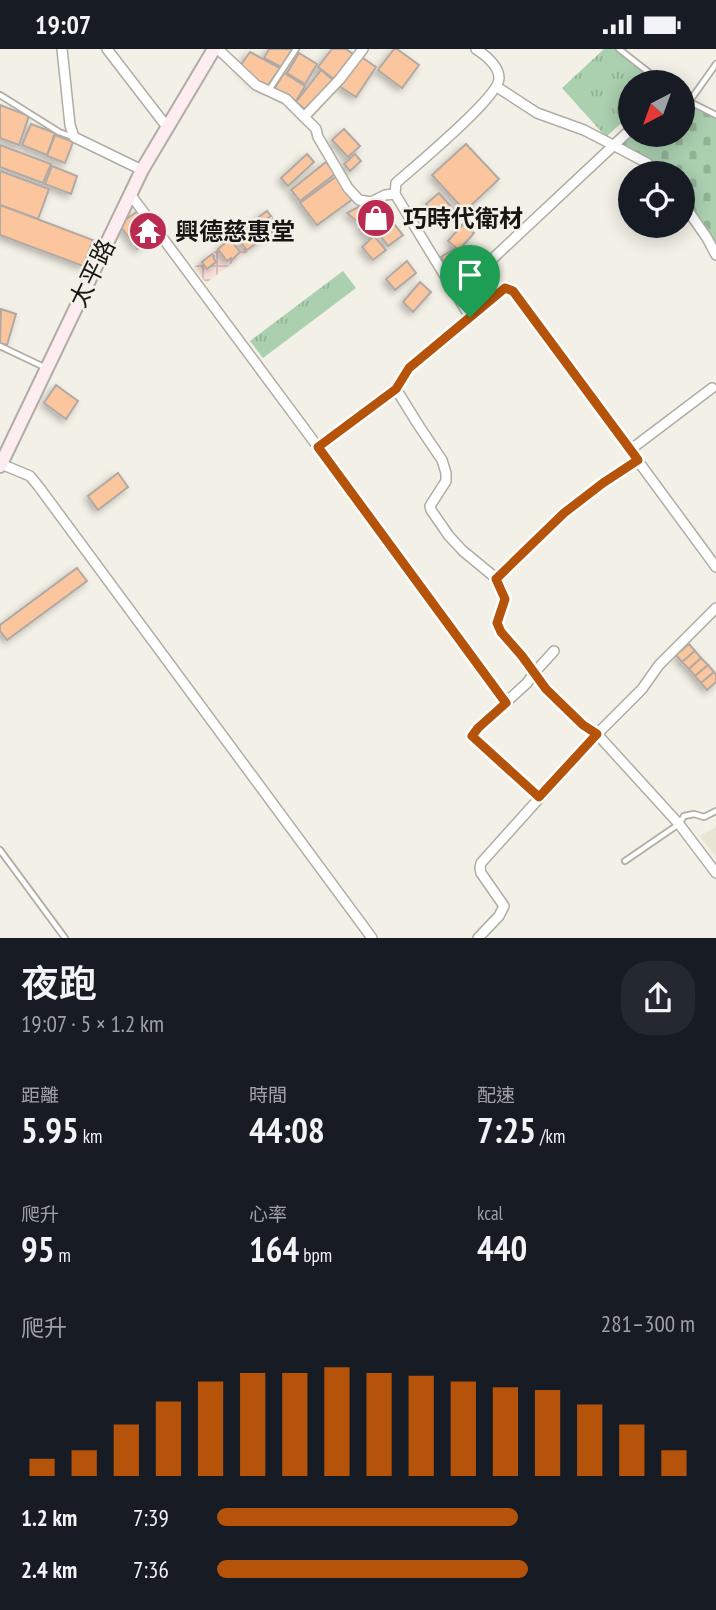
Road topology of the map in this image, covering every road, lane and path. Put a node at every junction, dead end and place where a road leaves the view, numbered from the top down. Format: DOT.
graph roads {
  1 [pos="62,49"];
  2 [pos="107,49"];
  3 [pos="216,49"];
  4 [pos="296,49"];
  5 [pos="363,49"];
  6 [pos="476,49"];
  7 [pos="619,49"];
  8 [pos="716,64"];
  9 [pos="646,70"];
  10 [pos="497,87"];
  11 [pos="269,90"];
  12 [pos="695,94"];
  13 [pos="0,95"];
  14 [pos="695,105"];
  15 [pos="716,115"];
  16 [pos="304,117"];
  17 [pos="167,127"];
  18 [pos="74,137"];
  19 [pos="618,141"];
  20 [pos="613,145"];
  21 [pos="643,161"];
  22 [pos="142,170"];
  23 [pos="130,194"];
  24 [pos="395,194"];
  25 [pos="695,221"];
  26 [pos="716,255"];
  27 [pos="456,293"];
  28 [pos="470,317"];
  29 [pos="0,347"];
  30 [pos="47,368"];
  31 [pos="712,388"];
  32 [pos="396,389"];
  33 [pos="318,447"];
  34 [pos="631,451"];
  35 [pos="638,460"];
  36 [pos="0,465"];
  37 [pos="716,567"];
  38 [pos="496,579"];
  39 [pos="716,608"];
  40 [pos="554,651"];
  41 [pos="534,673"];
  42 [pos="506,703"];
  43 [pos="597,734"];
  44 [pos="539,797"];
  45 [pos="716,811"];
  46 [pos="679,824"];
  47 [pos="0,850"];
  48 [pos="625,861"];
  49 [pos="716,873"];
  50 [pos="65,938"];
  51 [pos="372,938"];
  52 [pos="478,938"];
  1 -- 18 [label="street"];
  2 -- 17 [label="street"];
  3 -- 11 [label="street"];
  3 -- 17 [label="street, 太平路"];
  4 -- 11 [label="lane"];
  5 -- 16 [label="street"];
  6 -- 10 [label="street"];
  7 -- 9 [label="lane"];
  8 -- 12 [label="lane"];
  10 -- 20 [label="street"];
  10 -- 24 [label="street"];
  11 -- 16 [label="street"];
  13 -- 18 [label="lane"];
  14 -- 15 [label="lane"];
  16 -- 24 [label="street"];
  17 -- 22 [label="street, 太平路"];
  18 -- 22 [label="street"];
  19 -- 20 [label="street"];
  20 -- 21 [label="street"];
  20 -- 27 [label="street"];
  22 -- 23 [label="street, 太平路"];
  23 -- 30 [label="street, 太平路"];
  23 -- 33 [label="street"];
  24 -- 27 [label="street"];
  25 -- 26 [label="street"];
  27 -- 28 [label="street"];
  28 -- 32 [label="street"];
  28 -- 34 [label="street"];
  29 -- 30 [label="lane"];
  30 -- 36 [label="street, 太平路"];
  31 -- 34 [label="street"];
  32 -- 33 [label="street"];
  32 -- 38 [label="street"];
  33 -- 42 [label="street"];
  34 -- 35 [label="street"];
  35 -- 37 [label="street"];
  35 -- 38 [label="street"];
  36 -- 51 [label="street"];
  38 -- 41 [label="street"];
  39 -- 43 [label="street"];
  40 -- 41 [label="street"];
  41 -- 42 [label="street"];
  41 -- 43 [label="street"];
  42 -- 44 [label="street"];
  43 -- 44 [label="street"];
  43 -- 46 [label="street"];
  44 -- 52 [label="street"];
  45 -- 46 [label="lane"];
  46 -- 48 [label="lane"];
  46 -- 49 [label="street"];
  47 -- 50 [label="lane"];
}
